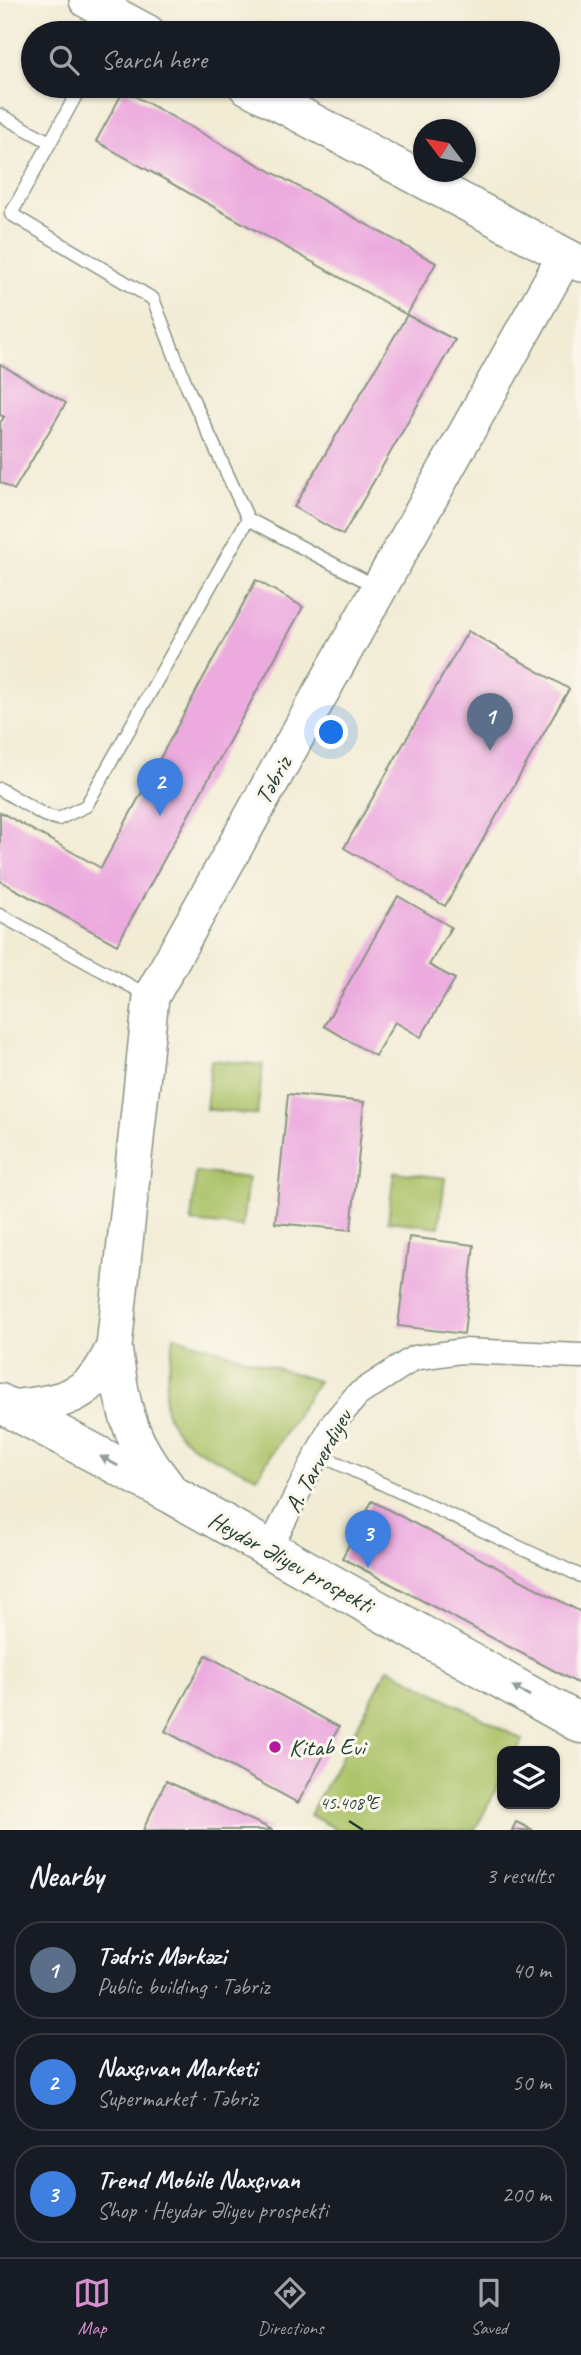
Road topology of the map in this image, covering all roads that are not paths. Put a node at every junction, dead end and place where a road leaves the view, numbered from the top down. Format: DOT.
graph roads {
  1 [pos="87,0"];
  2 [pos="121,21"];
  3 [pos="74,98"];
  4 [pos="269,98"];
  5 [pos="0,115"];
  6 [pos="50,142"];
  7 [pos="573,260"];
  8 [pos="248,519"];
  9 [pos="380,588"];
  10 [pos="0,789"];
  11 [pos="0,915"];
  12 [pos="151,997"];
  13 [pos="114,1347"];
  14 [pos="581,1356"];
  15 [pos="5,1405"];
  16 [pos="318,1454"];
  17 [pos="173,1495"];
  18 [pos="270,1550"];
  19 [pos="581,1576"];
  20 [pos="581,1724"];
  1 -- 2 [label="main road"];
  3 -- 6 [label="lane"];
  4 -- 7 [label="main road"];
  5 -- 6 [label="lane"];
  6 -- 8 [label="lane"];
  7 -- 9 [label="main road, Təbriz"];
  8 -- 9 [label="lane"];
  8 -- 10 [label="lane"];
  9 -- 12 [label="main road, Təbriz"];
  11 -- 12 [label="lane"];
  12 -- 13 [label="main road, Təbriz"];
  13 -- 15 [label="main road"];
  13 -- 17 [label="main road"];
  14 -- 16 [label="street, A. Tarverdiyev"];
  17 -- 15 [label="highway, Heydər Əliyev prospekti, one-way"];
  16 -- 18 [label="street, A. Tarverdiyev"];
  16 -- 19 [label="lane"];
  17 -- 18 [label="highway, Heydər Əliyev prospekti"];
  20 -- 18 [label="highway, Heydər Əliyev prospekti, one-way"];
}
